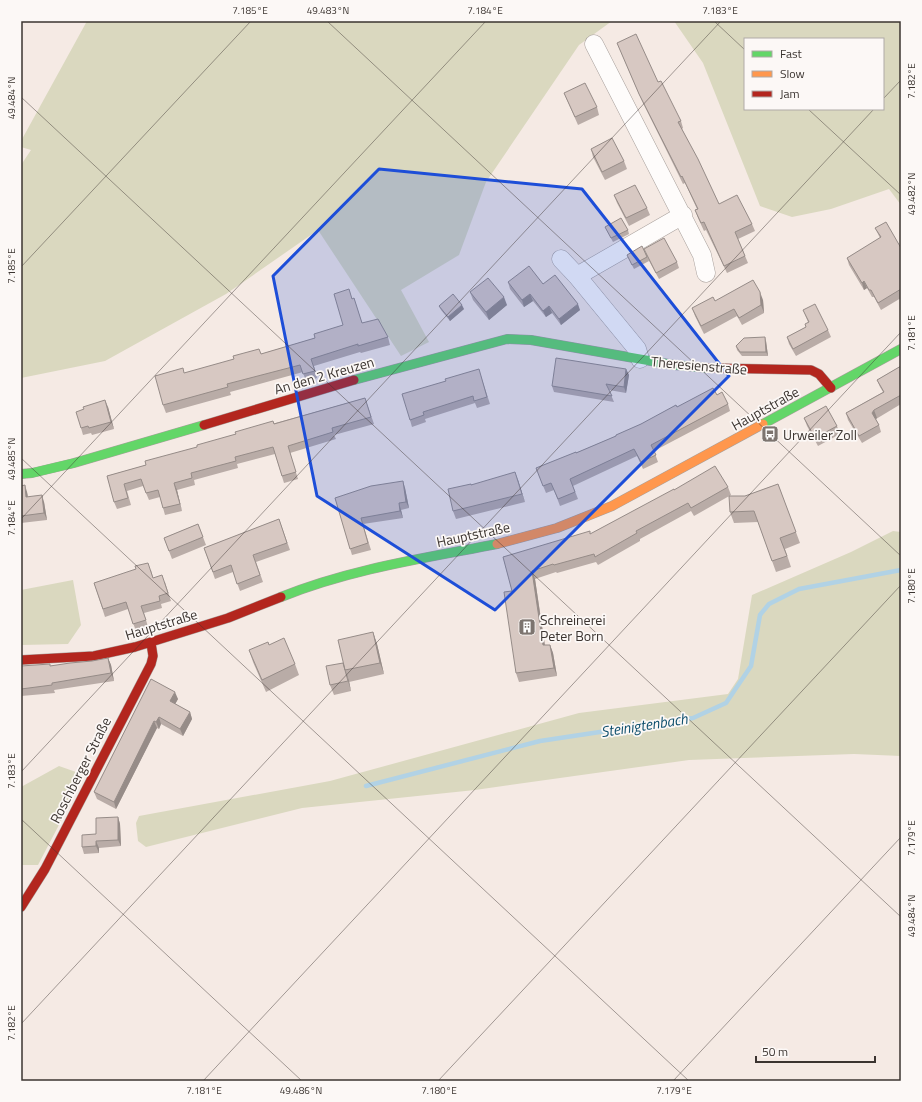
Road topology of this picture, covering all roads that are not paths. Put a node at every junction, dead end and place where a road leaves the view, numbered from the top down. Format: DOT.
graph roads {
  1 [pos="594,44"];
  2 [pos="682,215"];
  3 [pos="561,259"];
  4 [pos="706,273"];
  5 [pos="577,276"];
  6 [pos="901,350"];
  7 [pos="640,359"];
  8 [pos="831,388"];
  9 [pos="21,474"];
  10 [pos="151,643"];
  11 [pos="21,660"];
  12 [pos="21,907"];
  1 -- 2 [label="street"];
  2 -- 4 [label="street"];
  2 -- 5 [label="street"];
  3 -- 5 [label="street, Theresienstraße"];
  5 -- 7 [label="street, Theresienstraße"];
  6 -- 8 [label="street, Hauptstraße"];
  7 -- 8 [label="street, Theresienstraße"];
  7 -- 9 [label="street, An den 2 Kreuzen"];
  8 -- 10 [label="street, Hauptstraße"];
  10 -- 11 [label="street, Hauptstraße"];
  10 -- 12 [label="street, Roschberger Straße"];
}
